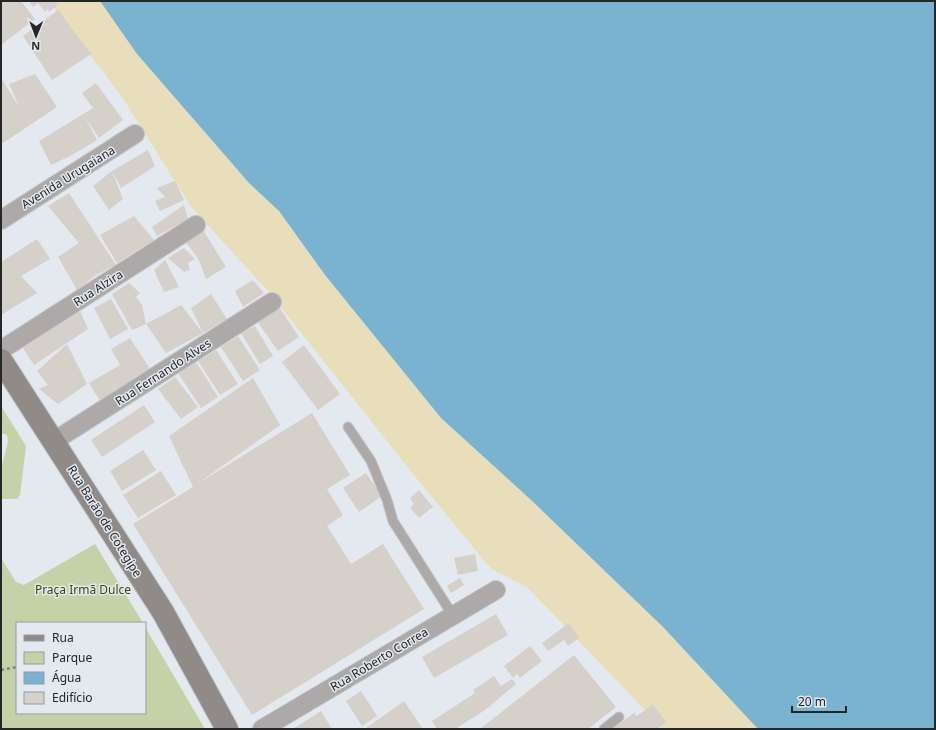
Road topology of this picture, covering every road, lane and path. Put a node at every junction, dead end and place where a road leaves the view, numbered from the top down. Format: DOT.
graph roads {
  1 [pos="135,134"];
  2 [pos="1,220"];
  3 [pos="196,225"];
  4 [pos="272,302"];
  5 [pos="1,350"];
  6 [pos="1,360"];
  7 [pos="348,427"];
  8 [pos="54,441"];
  9 [pos="496,590"];
  10 [pos="452,614"];
  11 [pos="16,667"];
  12 [pos="1,670"];
  13 [pos="619,718"];
  14 [pos="227,729"];
  15 [pos="262,729"];
  16 [pos="604,729"];
  1 -- 2 [label="street, Avenida Urugaiana"];
  3 -- 5 [label="street, Rua Alzira"];
  4 -- 8 [label="street, Rua Fernando Alves"];
  6 -- 8 [label="main road, Rua Barão de Cotegipe"];
  7 -- 10 [label="lane"];
  8 -- 14 [label="main road, Rua Barão de Cotegipe"];
  9 -- 10 [label="street, Rua Roberto Correa"];
  10 -- 15 [label="street, Rua Roberto Correa"];
  11 -- 12 [label="path"];
  13 -- 16 [label="lane"];
}
